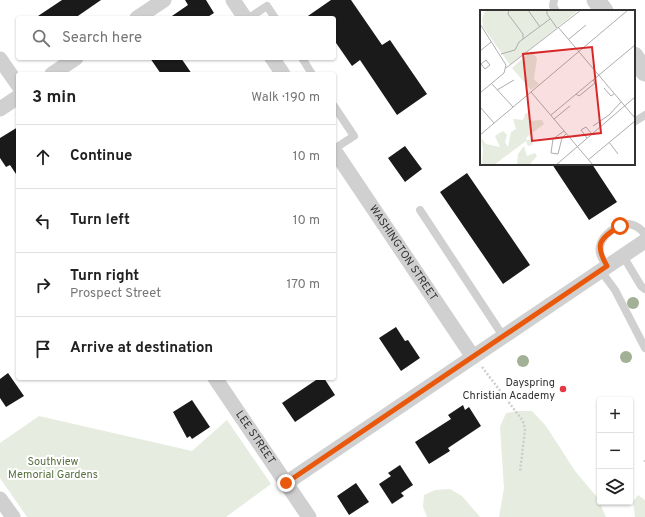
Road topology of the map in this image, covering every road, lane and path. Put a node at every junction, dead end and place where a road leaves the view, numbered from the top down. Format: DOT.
graph roads {
  1 [pos="164,0"];
  2 [pos="233,0"];
  3 [pos="554,0"];
  4 [pos="596,0"];
  5 [pos="555,10"];
  6 [pos="603,10"];
  7 [pos="140,16"];
  8 [pos="244,16"];
  9 [pos="252,16"];
  10 [pos="274,16"];
  11 [pos="0,58"];
  12 [pos="73,60"];
  13 [pos="273,60"];
  14 [pos="303,60"];
  15 [pos="55,72"];
  16 [pos="282,72"];
  17 [pos="311,72"];
  18 [pos="16,82"];
  19 [pos="16,98"];
  20 [pos="0,109"];
  21 [pos="336,109"];
  22 [pos="645,115"];
  23 [pos="635,121"];
  24 [pos="336,148"];
  25 [pos="336,152"];
  26 [pos="420,210"];
  27 [pos="645,234"];
  28 [pos="645,241"];
  29 [pos="623,256"];
  30 [pos="604,269"];
  31 [pos="645,289"];
  32 [pos="503,336"];
  33 [pos="645,348"];
  34 [pos="475,360"];
  35 [pos="216,380"];
  36 [pos="520,472"];
  37 [pos="286,483"];
  38 [pos="0,498"];
  39 [pos="13,517"];
  40 [pos="309,517"];
  1 -- 7 [label="street"];
  2 -- 8 [label="street"];
  3 -- 5 [label="lane"];
  4 -- 6 [label="street"];
  9 -- 10 [label="lane"];
  11 -- 18 [label="street"];
  12 -- 15 [label="street"];
  13 -- 16 [label="street"];
  14 -- 17 [label="lane"];
  19 -- 20 [label="street"];
  21 -- 24 [label="lane"];
  22 -- 23 [label="lane"];
  25 -- 34 [label="street, WASHINGTON STREET"];
  26 -- 32 [label="lane"];
  27 -- 30 [label="lane"];
  28 -- 29 [label="street"];
  29 -- 30 [label="street"];
  29 -- 31 [label="lane"];
  30 -- 32 [label="street"];
  30 -- 33 [label="lane"];
  32 -- 34 [label="street"];
  34 -- 36 [label="path"];
  34 -- 37 [label="street"];
  35 -- 37 [label="street, LEE STREET"];
  37 -- 40 [label="street, LEE STREET"];
  38 -- 39 [label="street"];
}
